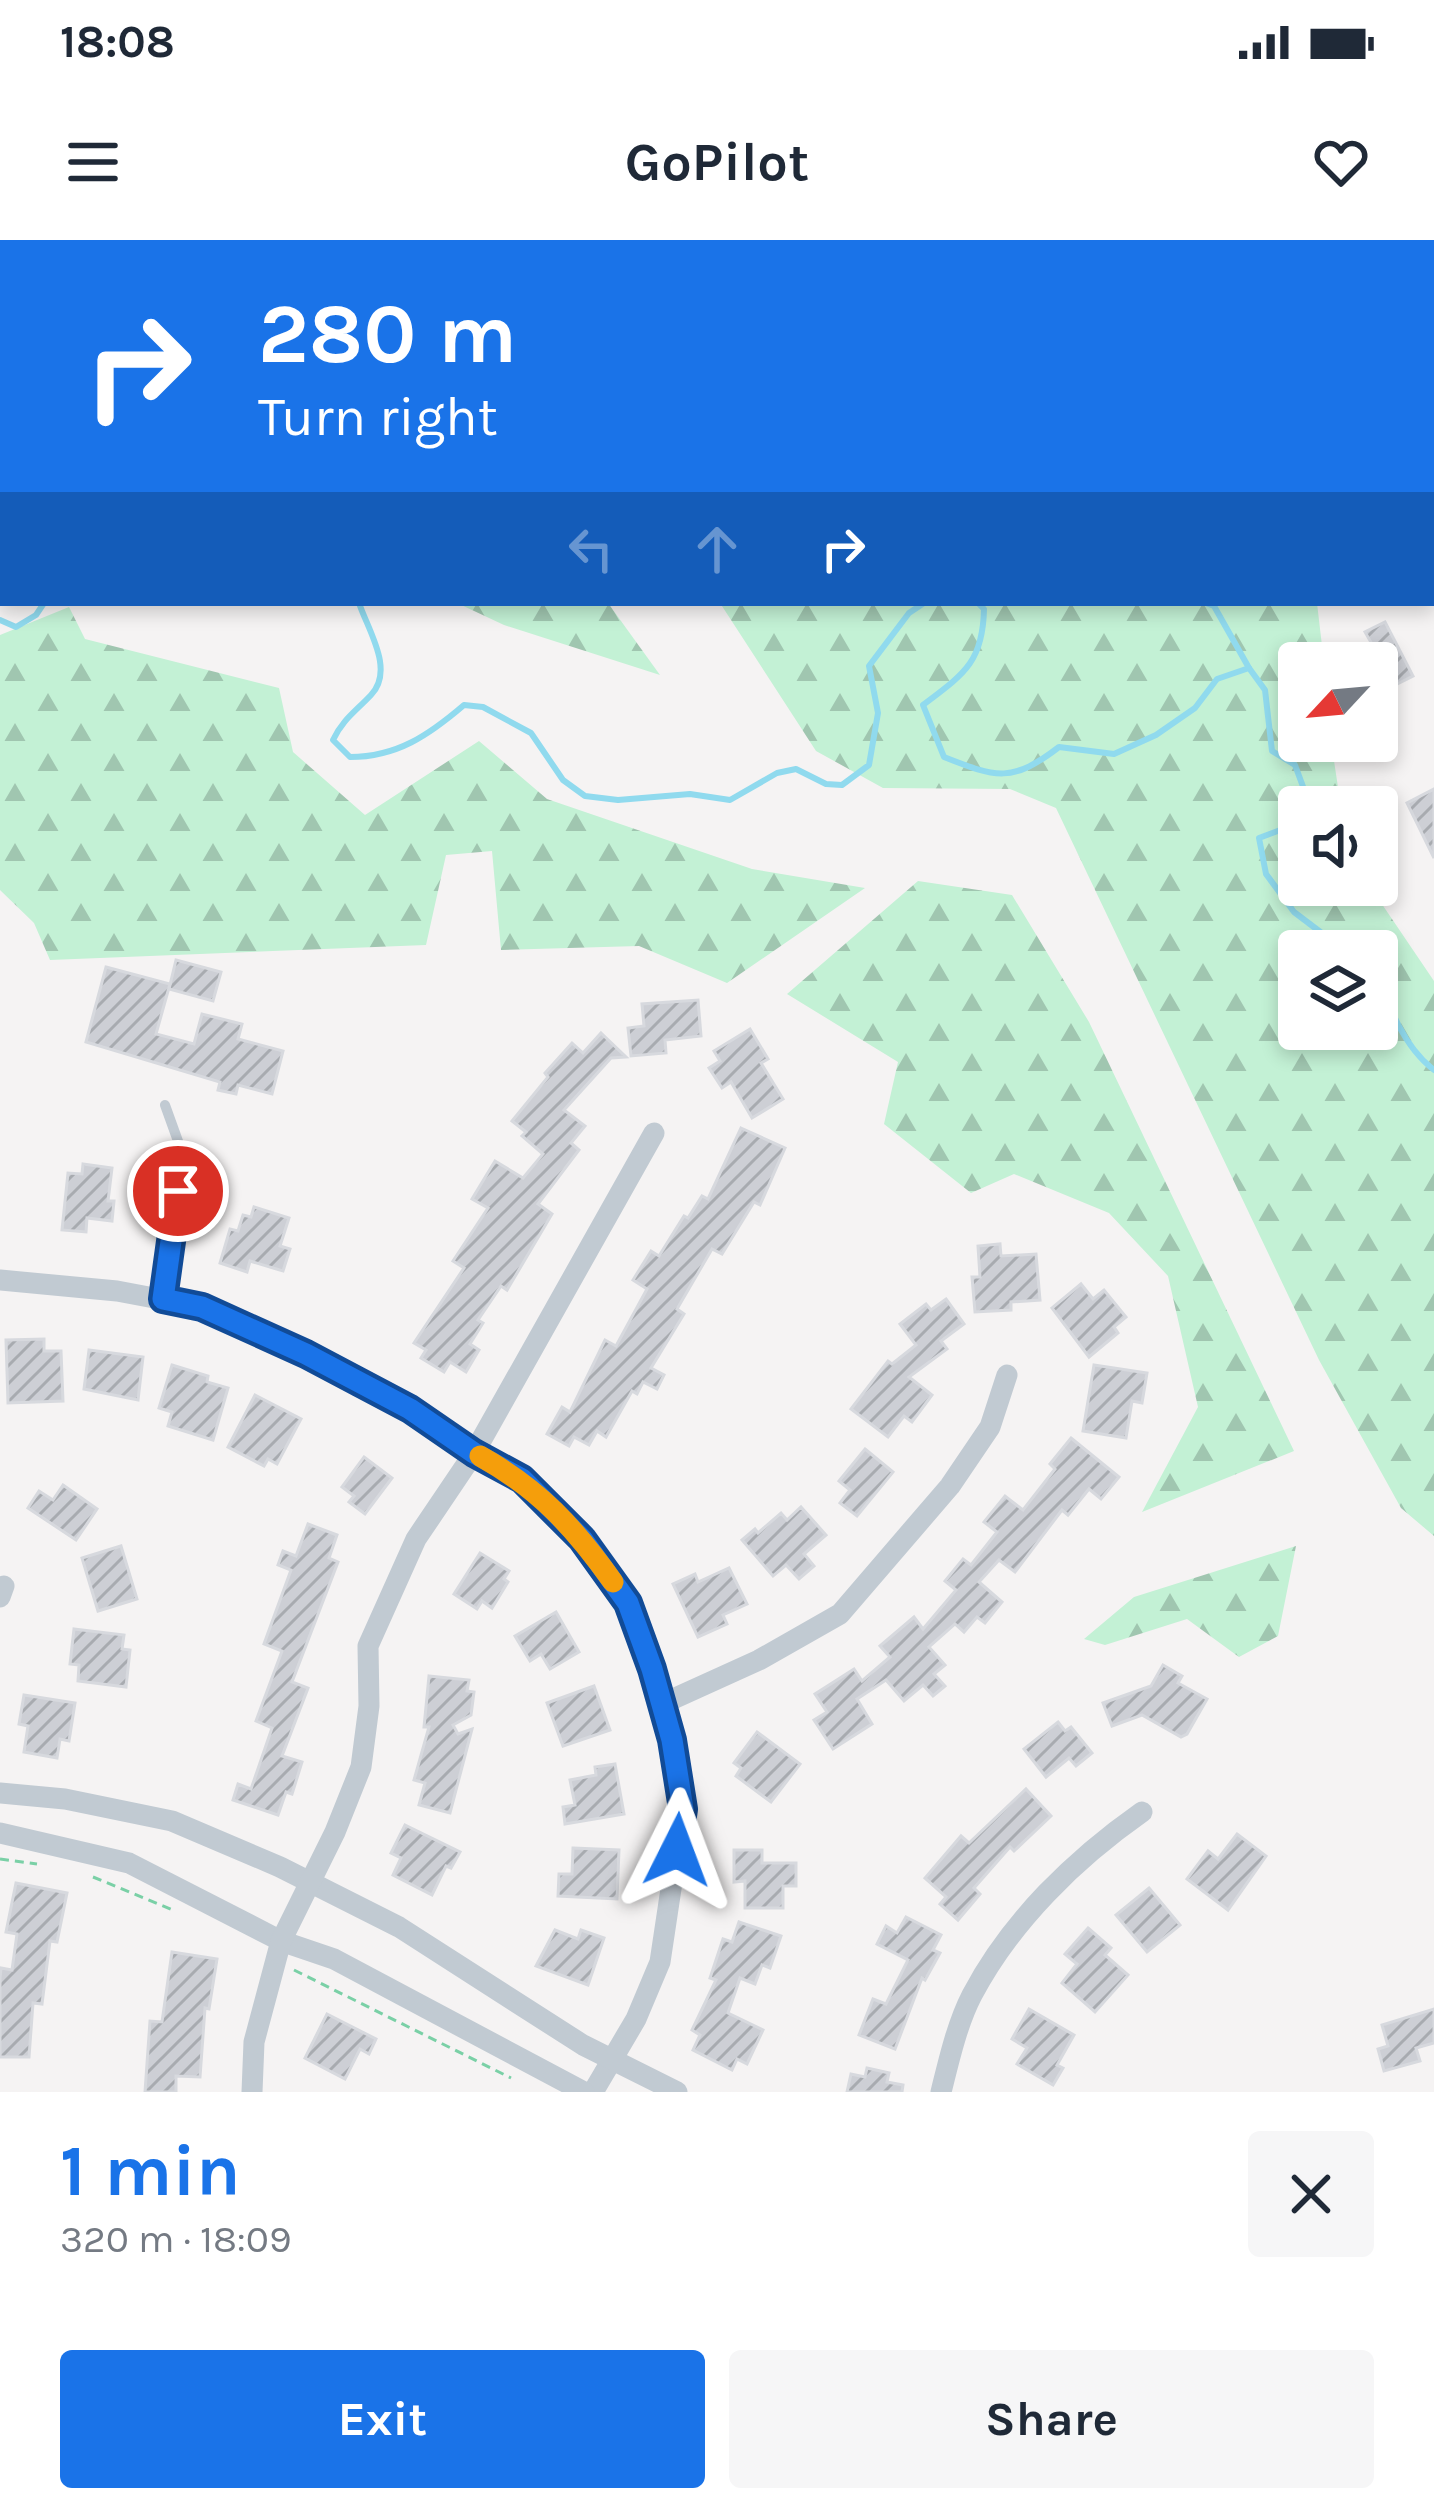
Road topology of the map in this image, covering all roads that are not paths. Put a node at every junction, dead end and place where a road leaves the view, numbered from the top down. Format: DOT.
graph roads {
  1 [pos="165,1106"];
  2 [pos="654,1132"];
  3 [pos="0,1280"];
  4 [pos="163,1299"];
  5 [pos="1007,1375"];
  6 [pos="474,1453"];
  7 [pos="662,1704"];
  8 [pos="0,1793"];
  9 [pos="1142,1812"];
  10 [pos="0,1833"];
  11 [pos="311,1882"];
  12 [pos="281,1941"];
  13 [pos="610,2059"];
  14 [pos="252,2092"];
  15 [pos="588,2092"];
  16 [pos="677,2092"];
  17 [pos="941,2092"];
  1 -- 4 [label="lane"];
  2 -- 6 [label="street"];
  3 -- 4 [label="street"];
  4 -- 6 [label="street"];
  5 -- 7 [label="street"];
  6 -- 7 [label="street"];
  6 -- 11 [label="street"];
  7 -- 13 [label="street"];
  8 -- 11 [label="street"];
  9 -- 17 [label="street"];
  10 -- 12 [label="street"];
  11 -- 12 [label="street"];
  11 -- 13 [label="street"];
  12 -- 14 [label="street"];
  12 -- 15 [label="street"];
  13 -- 15 [label="street"];
  13 -- 16 [label="street"];
}
